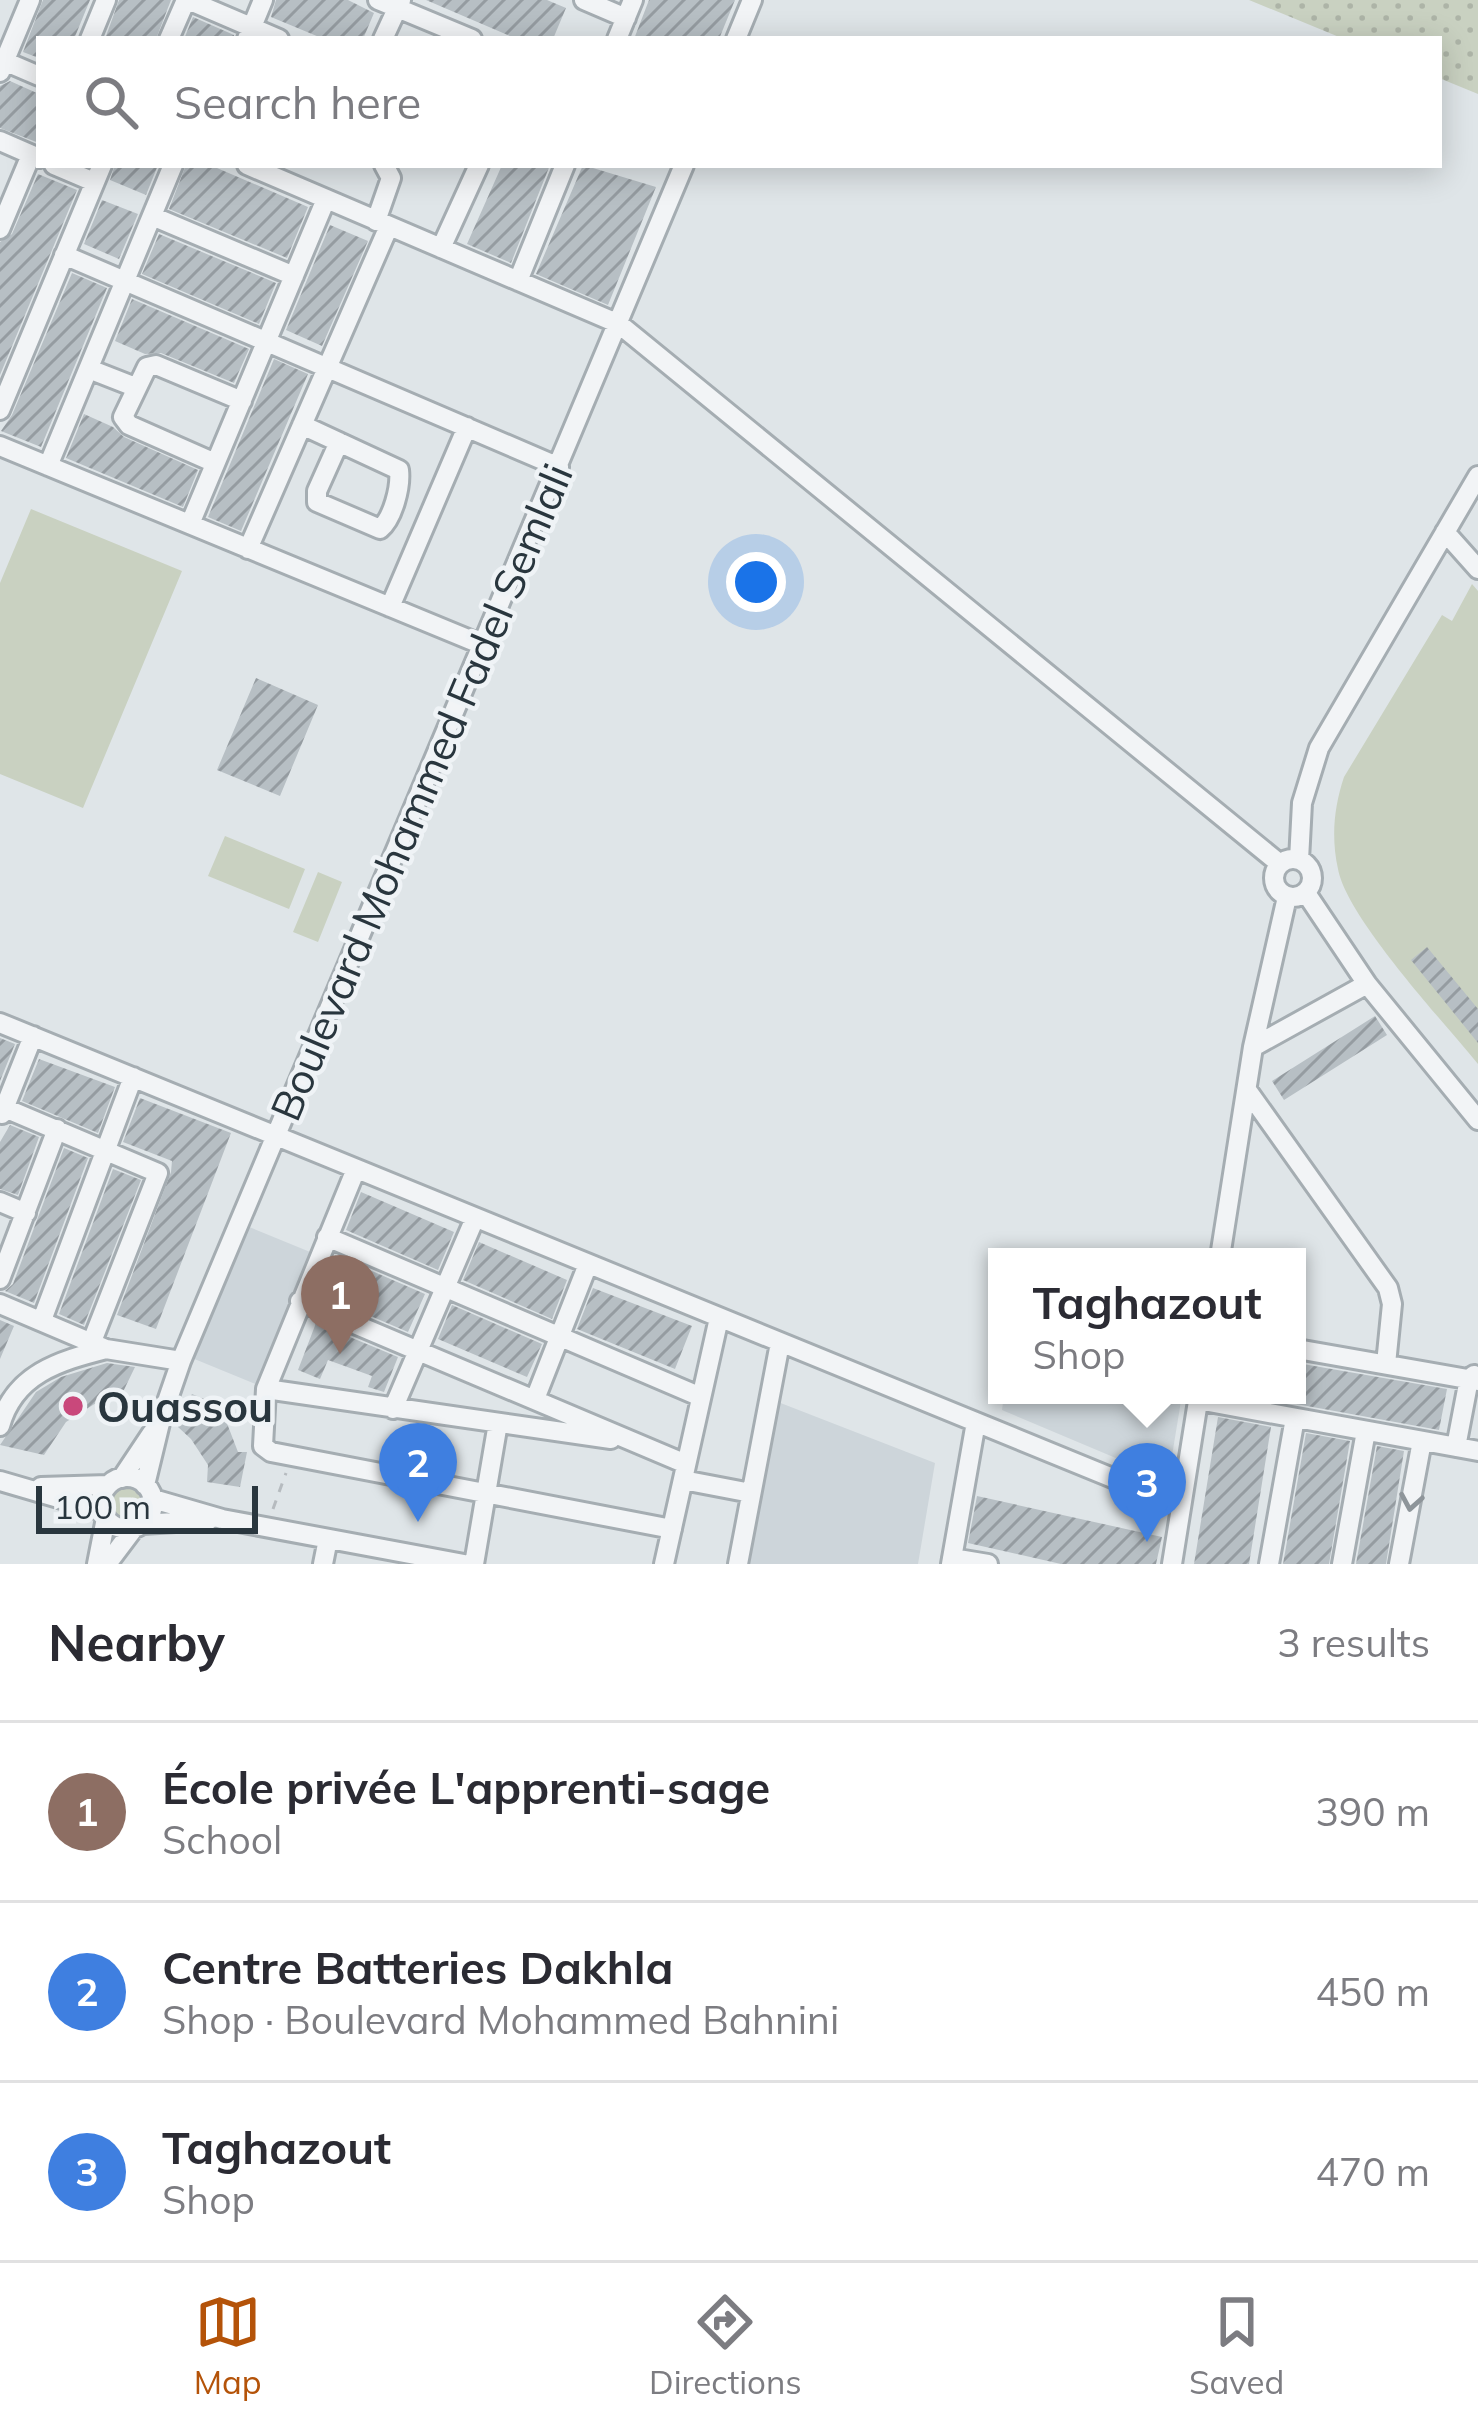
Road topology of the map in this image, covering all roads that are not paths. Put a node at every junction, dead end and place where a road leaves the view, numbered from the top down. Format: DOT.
graph roads {
  1 [pos="30,0"];
  2 [pos="106,0"];
  3 [pos="187,0"];
  4 [pos="263,0"];
  5 [pos="378,0"];
  6 [pos="584,0"];
  7 [pos="752,0"];
  8 [pos="399,4"];
  9 [pos="630,9"];
  10 [pos="249,33"];
  11 [pos="91,36"];
  12 [pos="170,36"];
  13 [pos="384,36"];
  14 [pos="466,36"];
  15 [pos="737,36"];
  16 [pos="2,66"];
  17 [pos="36,75"];
  18 [pos="0,141"];
  19 [pos="35,157"];
  20 [pos="172,168"];
  21 [pos="257,168"];
  22 [pos="386,168"];
  23 [pos="478,168"];
  24 [pos="565,168"];
  25 [pos="683,168"];
  26 [pos="98,174"];
  27 [pos="326,199"];
  28 [pos="152,216"];
  29 [pos="382,223"];
  30 [pos="0,229"];
  31 [pos="441,248"];
  32 [pos="64,255"];
  33 [pos="294,276"];
  34 [pos="125,281"];
  35 [pos="518,281"];
  36 [pos="619,324"];
  37 [pos="267,341"];
  38 [pos="327,368"];
  39 [pos="89,369"];
  40 [pos="7,374"];
  41 [pos="135,387"];
  42 [pos="242,401"];
  43 [pos="0,410"];
  44 [pos="302,425"];
  45 [pos="467,427"];
  46 [pos="339,442"];
  47 [pos="0,446"];
  48 [pos="215,464"];
  49 [pos="48,466"];
  50 [pos="560,467"];
  51 [pos="1478,476"];
  52 [pos="1472,500"];
  53 [pos="393,502"];
  54 [pos="429,515"];
  55 [pos="190,524"];
  56 [pos="1444,532"];
  57 [pos="248,549"];
  58 [pos="1478,569"];
  59 [pos="390,607"];
  60 [pos="484,646"];
  61 [pos="1290,862"];
  62 [pos="1296,895"];
  63 [pos="1367,984"];
  64 [pos="0,1023"];
  65 [pos="33,1036"];
  66 [pos="1253,1047"];
  67 [pos="133,1077"];
  68 [pos="1246,1090"];
  69 [pos="2,1111"];
  70 [pos="1478,1120"];
  71 [pos="57,1130"];
  72 [pos="275,1136"];
  73 [pos="105,1150"];
  74 [pos="356,1169"];
  75 [pos="0,1202"];
  76 [pos="26,1213"];
  77 [pos="475,1218"];
  78 [pos="328,1237"];
  79 [pos="1221,1248"];
  80 [pos="588,1264"];
  81 [pos="0,1279"];
  82 [pos="446,1288"];
  83 [pos="300,1301"];
  84 [pos="0,1304"];
  85 [pos="719,1318"];
  86 [pos="41,1320"];
  87 [pos="560,1336"];
  88 [pos="780,1342"];
  89 [pos="99,1346"];
  90 [pos="418,1349"];
  91 [pos="1306,1351"];
  92 [pos="181,1360"];
  93 [pos="1386,1364"];
  94 [pos="1475,1377"];
  95 [pos="266,1389"];
  96 [pos="701,1397"];
  97 [pos="4,1399"];
  98 [pos="535,1399"];
  99 [pos="1197,1404"];
  100 [pos="1227,1404"];
  101 [pos="393,1409"];
  102 [pos="1295,1418"];
  103 [pos="161,1419"];
  104 [pos="498,1423"];
  105 [pos="976,1423"];
  106 [pos="0,1426"];
  107 [pos="1366,1431"];
  108 [pos="1422,1441"];
  109 [pos="637,1442"];
  110 [pos="1456,1447"];
  111 [pos="1478,1450"];
  112 [pos="685,1472"];
  113 [pos="0,1481"];
  114 [pos="115,1482"];
  115 [pos="27,1487"];
  116 [pos="149,1492"];
  117 [pos="486,1493"];
  118 [pos="752,1493"];
  119 [pos="1180,1506"];
  120 [pos="104,1515"];
  121 [pos="223,1519"];
  122 [pos="138,1526"];
  123 [pos="672,1529"];
  124 [pos="328,1538"];
  125 [pos="415,1560"];
  126 [pos="951,1561"];
  127 [pos="97,1564"];
  128 [pos="107,1564"];
  129 [pos="323,1564"];
  130 [pos="464,1564"];
  131 [pos="474,1564"];
  132 [pos="664,1564"];
  133 [pos="738,1564"];
  134 [pos="988,1564"];
  135 [pos="1172,1564"];
  136 [pos="1269,1564"];
  137 [pos="1342,1564"];
  138 [pos="1400,1564"];
  1 -- 16 [label="street"];
  2 -- 11 [label="street"];
  3 -- 10 [label="street"];
  3 -- 12 [label="street"];
  4 -- 10 [label="street"];
  5 -- 8 [label="street"];
  6 -- 9 [label="street"];
  7 -- 15 [label="street"];
  8 -- 13 [label="street"];
  8 -- 14 [label="street"];
  16 -- 17 [label="street"];
  18 -- 19 [label="street"];
  19 -- 30 [label="street"];
  20 -- 28 [label="street"];
  21 -- 27 [label="street"];
  22 -- 29 [label="street"];
  23 -- 31 [label="street"];
  24 -- 35 [label="street"];
  25 -- 36 [label="street, Boulevard Mohammed Fadel Semlali"];
  26 -- 32 [label="street"];
  27 -- 29 [label="street"];
  27 -- 33 [label="street"];
  28 -- 33 [label="street"];
  28 -- 34 [label="street"];
  29 -- 31 [label="street"];
  29 -- 38 [label="street"];
  31 -- 35 [label="street"];
  32 -- 34 [label="street"];
  32 -- 40 [label="street"];
  33 -- 37 [label="street"];
  34 -- 37 [label="street"];
  34 -- 39 [label="street"];
  35 -- 36 [label="street"];
  36 -- 50 [label="street, Boulevard Mohammed Fadel Semlali"];
  36 -- 61 [label="street"];
  37 -- 38 [label="street"];
  37 -- 42 [label="street"];
  38 -- 44 [label="street"];
  38 -- 45 [label="street"];
  39 -- 41 [label="street"];
  39 -- 49 [label="street"];
  40 -- 43 [label="street"];
  41 -- 42 [label="street"];
  41 -- 48 [label="street"];
  42 -- 48 [label="street"];
  44 -- 46 [label="street"];
  44 -- 57 [label="street"];
  45 -- 50 [label="street"];
  45 -- 54 [label="street"];
  46 -- 53 [label="street"];
  46 -- 53 [label="street"];
  47 -- 49 [label="street"];
  48 -- 55 [label="street"];
  49 -- 55 [label="street"];
  50 -- 60 [label="street, Boulevard Mohammed Fadel Semlali"];
  51 -- 52 [label="street"];
  52 -- 56 [label="street"];
  53 -- 54 [label="street"];
  54 -- 59 [label="street"];
  55 -- 57 [label="street"];
  56 -- 58 [label="street"];
  56 -- 61 [label="street"];
  57 -- 59 [label="street"];
  59 -- 60 [label="street"];
  60 -- 72 [label="street, Boulevard Mohammed Fadel Semlali"];
  61 -- 62 [label="street"];
  61 -- 62 [label="street"];
  62 -- 63 [label="street"];
  62 -- 66 [label="street"];
  63 -- 66 [label="street"];
  63 -- 70 [label="street"];
  64 -- 65 [label="street"];
  65 -- 67 [label="street"];
  65 -- 69 [label="street"];
  66 -- 68 [label="street"];
  67 -- 72 [label="street"];
  67 -- 73 [label="street"];
  68 -- 79 [label="street"];
  68 -- 93 [label="street"];
  69 -- 71 [label="street"];
  71 -- 73 [label="street"];
  71 -- 76 [label="street"];
  72 -- 74 [label="street"];
  72 -- 92 [label="street, Boulevard Mohammed Fadel Semlali"];
  73 -- 86 [label="street"];
  73 -- 89 [label="street"];
  74 -- 77 [label="street"];
  74 -- 78 [label="street"];
  75 -- 76 [label="street"];
  76 -- 81 [label="street"];
  77 -- 80 [label="street"];
  77 -- 82 [label="street"];
  78 -- 82 [label="street"];
  78 -- 83 [label="street"];
  80 -- 85 [label="street"];
  80 -- 87 [label="street"];
  82 -- 87 [label="street"];
  82 -- 90 [label="street"];
  83 -- 90 [label="street"];
  83 -- 95 [label="street"];
  84 -- 86 [label="street"];
  85 -- 88 [label="street"];
  85 -- 96 [label="street"];
  86 -- 89 [label="street"];
  87 -- 96 [label="street"];
  87 -- 98 [label="street"];
  88 -- 105 [label="street"];
  88 -- 118 [label="street"];
  89 -- 92 [label="street"];
  89 -- 97 [label="street"];
  90 -- 98 [label="street"];
  90 -- 101 [label="street"];
  91 -- 93 [label="street"];
  92 -- 103 [label="street, Boulevard Mohammed Fadel Semlali"];
  93 -- 94 [label="street"];
  94 -- 110 [label="street"];
  95 -- 101 [label="street"];
  95 -- 117 [label="street"];
  96 -- 112 [label="street"];
  97 -- 106 [label="street"];
  98 -- 109 [label="street"];
  99 -- 119 [label="street"];
  100 -- 102 [label="street"];
  101 -- 104 [label="street"];
  102 -- 107 [label="street"];
  102 -- 136 [label="street"];
  103 -- 114 [label="street, Boulevard Mohammed Fadel Semlali"];
  103 -- 116 [label="street, Boulevard Mohammed Fadel Semlali"];
  104 -- 109 [label="street"];
  104 -- 117 [label="street"];
  105 -- 119 [label="street"];
  105 -- 126 [label="street"];
  107 -- 108 [label="street"];
  107 -- 137 [label="street"];
  108 -- 110 [label="street"];
  108 -- 138 [label="street, one-way"];
  109 -- 112 [label="street"];
  110 -- 111 [label="street"];
  112 -- 118 [label="street"];
  112 -- 123 [label="street"];
  113 -- 115 [label="street"];
  114 -- 115 [label="street"];
  114 -- 116 [label="street"];
  114 -- 120 [label="street"];
  115 -- 120 [label="street"];
  116 -- 121 [label="street"];
  116 -- 122 [label="street"];
  117 -- 123 [label="street"];
  117 -- 131 [label="street"];
  118 -- 133 [label="street"];
  119 -- 135 [label="street"];
  120 -- 122 [label="street"];
  120 -- 127 [label="street"];
  121 -- 122 [label="street"];
  121 -- 124 [label="street"];
  122 -- 128 [label="street"];
  123 -- 132 [label="street"];
  124 -- 125 [label="street"];
  124 -- 129 [label="street"];
  125 -- 130 [label="street"];
  126 -- 134 [label="street"];
}
